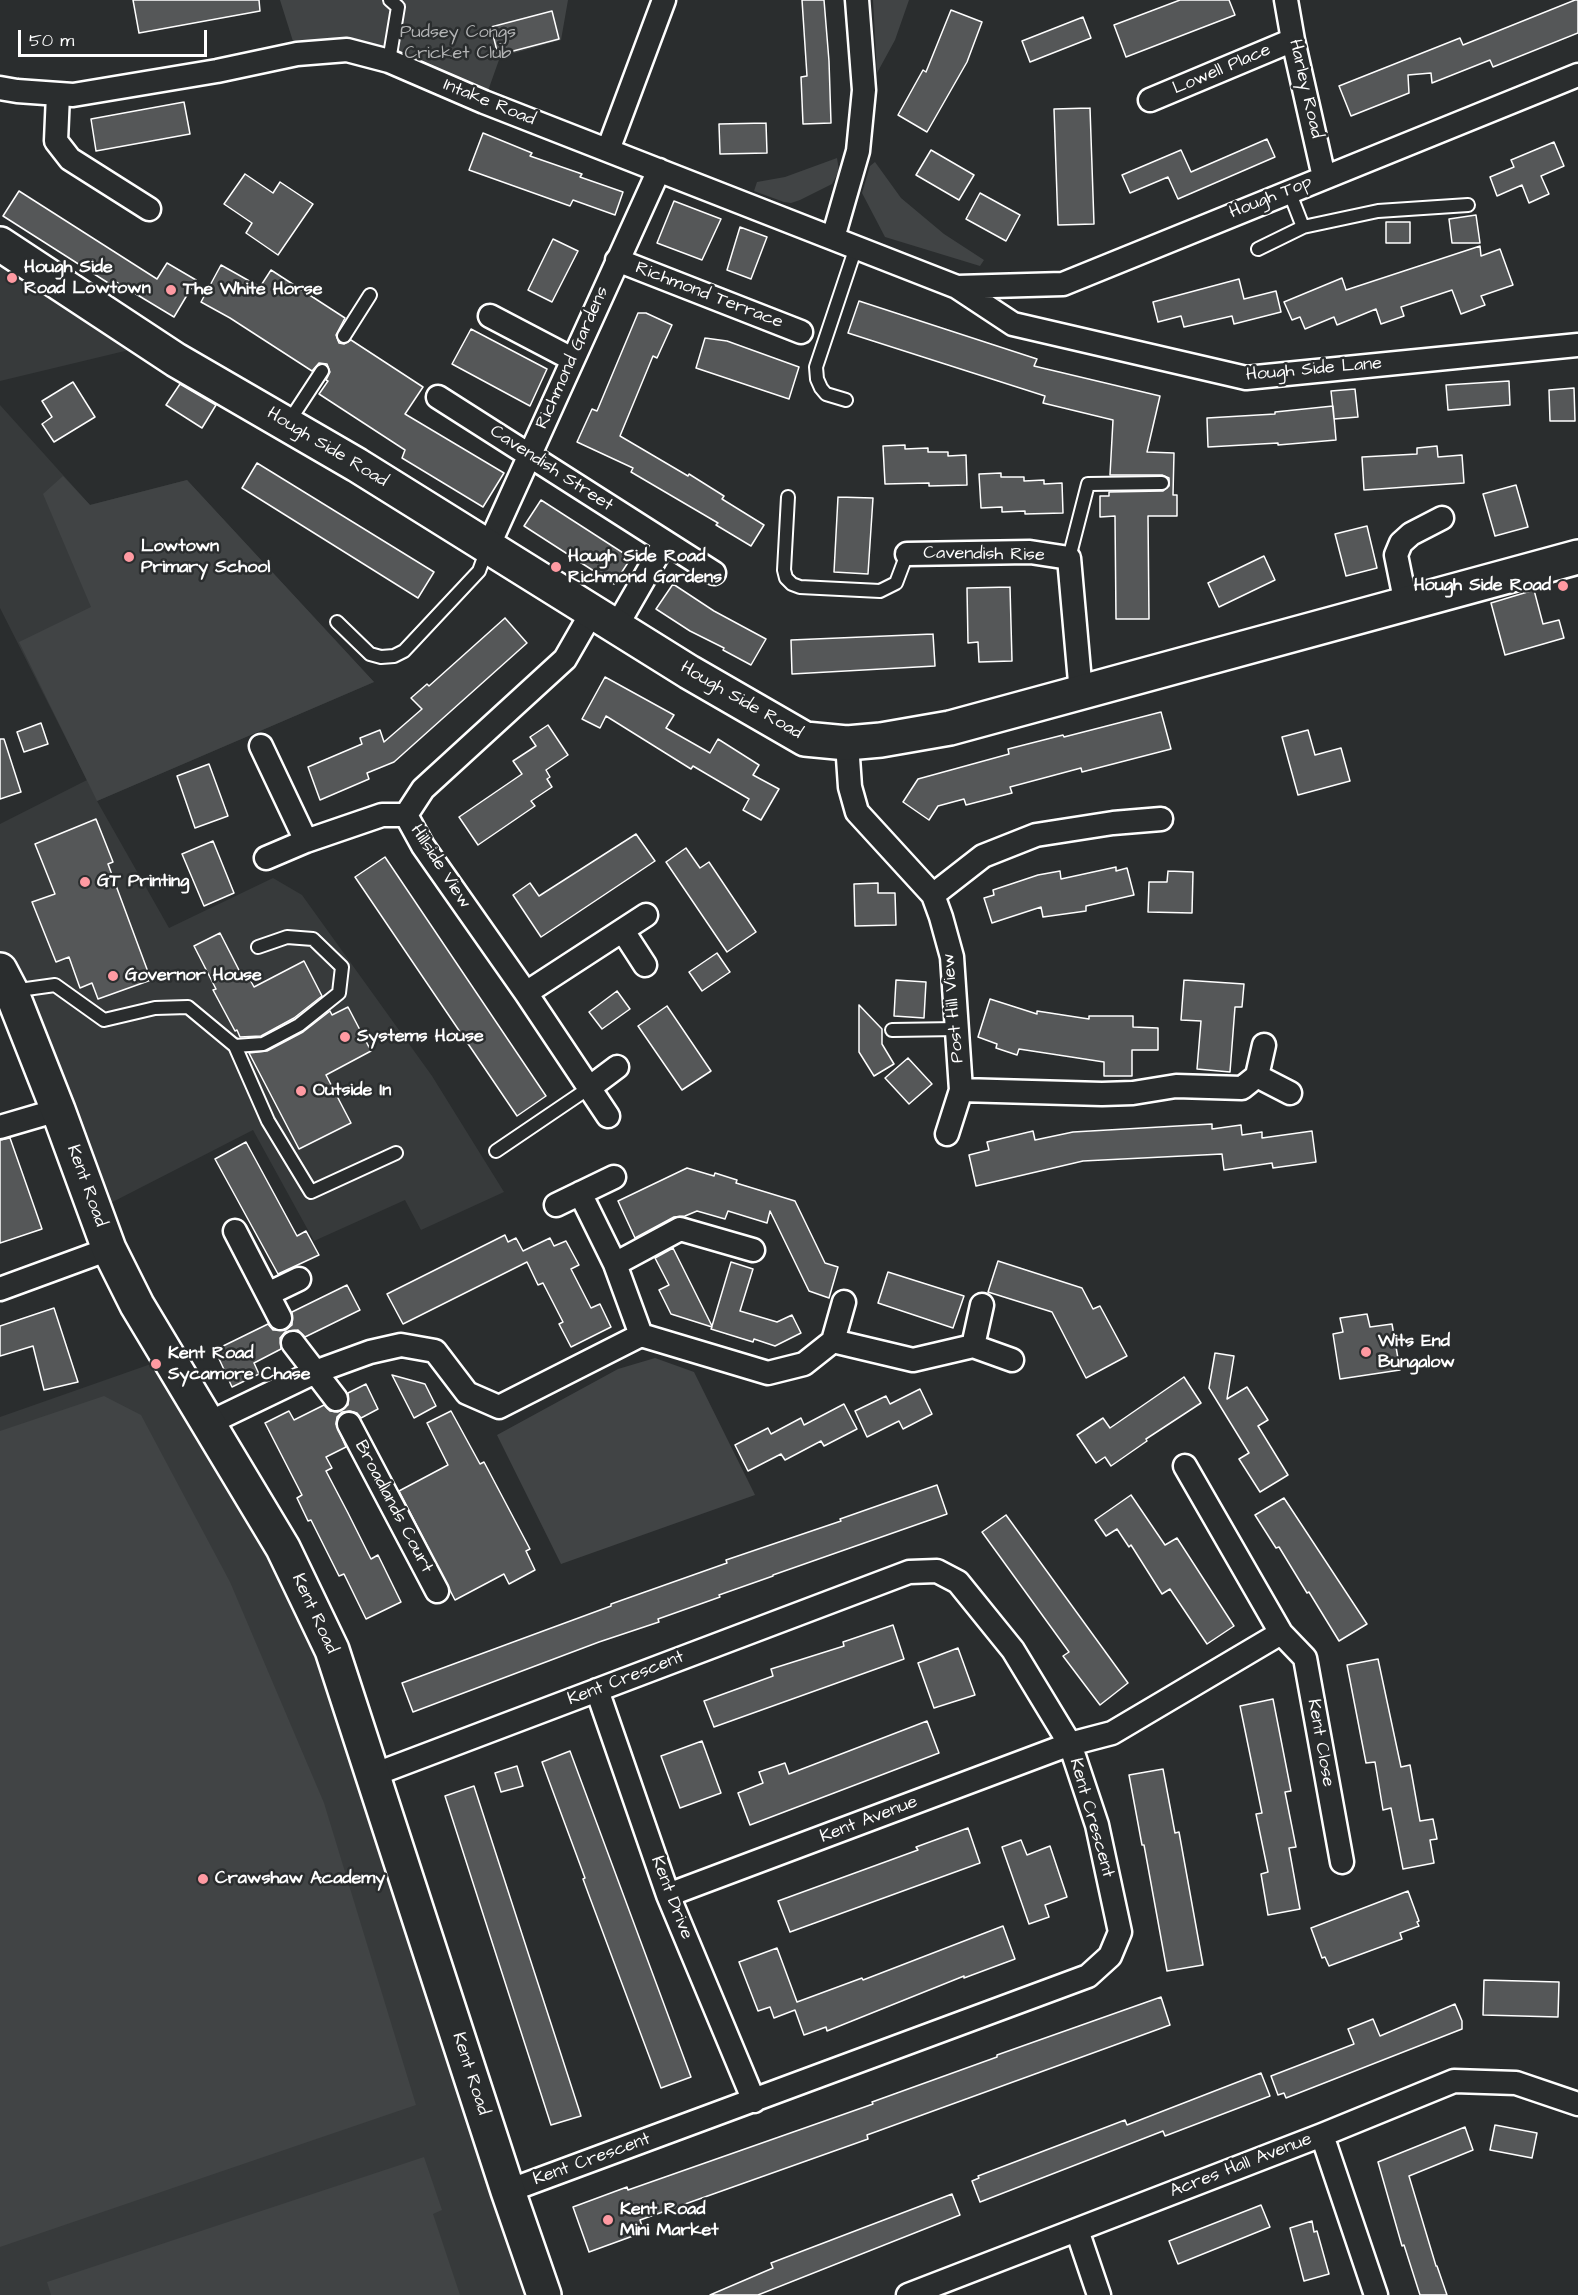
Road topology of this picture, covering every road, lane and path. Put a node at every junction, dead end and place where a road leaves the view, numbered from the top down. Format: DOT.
graph roads {
  1 [pos="390,0"];
  2 [pos="664,0"];
  3 [pos="857,0"];
  4 [pos="1286,0"];
  5 [pos="1293,40"];
  6 [pos="389,61"];
  7 [pos="1578,75"];
  8 [pos="0,87"];
  9 [pos="58,94"];
  10 [pos="1150,100"];
  11 [pos="608,150"];
  12 [pos="658,170"];
  13 [pos="1324,177"];
  14 [pos="1289,191"];
  15 [pos="1468,205"];
  16 [pos="149,210"];
  17 [pos="1303,227"];
  18 [pos="833,238"];
  19 [pos="0,244"];
  20 [pos="856,247"];
  21 [pos="1258,249"];
  22 [pos="617,260"];
  23 [pos="957,287"];
  24 [pos="370,296"];
  25 [pos="490,316"];
  26 [pos="801,332"];
  27 [pos="344,336"];
  28 [pos="1578,345"];
  29 [pos="572,359"];
  30 [pos="322,371"];
  31 [pos="438,397"];
  32 [pos="846,400"];
  33 [pos="287,424"];
  34 [pos="529,455"];
  35 [pos="1162,483"];
  36 [pos="788,497"];
  37 [pos="1442,518"];
  38 [pos="665,542"];
  39 [pos="488,546"];
  40 [pos="907,554"];
  41 [pos="1578,557"];
  42 [pos="1069,558"];
  43 [pos="714,573"];
  44 [pos="1406,604"];
  45 [pos="604,620"];
  46 [pos="337,622"];
  47 [pos="1081,693"];
  48 [pos="847,742"];
  49 [pos="261,746"];
  50 [pos="406,815"];
  51 [pos="1161,819"];
  52 [pos="306,842"];
  53 [pos="266,858"];
  54 [pos="933,895"];
  55 [pos="646,915"];
  56 [pos="623,931"];
  57 [pos="258,947"];
  58 [pos="645,965"];
  59 [pos="4,986"];
  60 [pos="526,993"];
  61 [pos="957,1029"];
  62 [pos="892,1030"];
  63 [pos="1264,1045"];
  64 [pos="235,1046"];
  65 [pos="616,1066"];
  66 [pos="1257,1076"];
  67 [pos="590,1088"];
  68 [pos="961,1090"];
  69 [pos="1290,1093"];
  70 [pos="58,1110"];
  71 [pos="608,1116"];
  72 [pos="0,1127"];
  73 [pos="947,1134"];
  74 [pos="496,1151"];
  75 [pos="396,1153"];
  76 [pos="614,1177"];
  77 [pos="580,1193"];
  78 [pos="556,1205"];
  79 [pos="235,1231"];
  80 [pos="109,1249"];
  81 [pos="753,1250"];
  82 [pos="615,1264"];
  83 [pos="299,1279"];
  84 [pos="0,1289"];
  85 [pos="268,1294"];
  86 [pos="844,1302"];
  87 [pos="982,1305"];
  88 [pos="280,1318"];
  89 [pos="641,1335"];
  90 [pos="833,1341"];
  91 [pos="293,1343"];
  92 [pos="973,1346"];
  93 [pos="1012,1359"];
  94 [pos="315,1372"];
  95 [pos="336,1399"];
  96 [pos="209,1423"];
  97 [pos="349,1424"];
  98 [pos="1185,1466"];
  99 [pos="437,1591"];
  100 [pos="1281,1632"];
  101 [pos="597,1690"];
  102 [pos="1070,1744"];
  103 [pos="373,1775"];
  104 [pos="1342,1862"];
  105 [pos="669,1895"];
  106 [pos="754,2101"];
  107 [pos="1578,2104"];
  108 [pos="1323,2134"];
  109 [pos="508,2191"];
  110 [pos="1077,2230"];
  111 [pos="544,2295"];
  112 [pos="908,2295"];
  113 [pos="1099,2295"];
  114 [pos="1376,2295"];
  1 -- 6 [label="lane"];
  2 -- 11 [label="street"];
  3 -- 18 [label="street"];
  4 -- 5 [label="street, Harley Road"];
  5 -- 10 [label="street, Lowell Place"];
  5 -- 13 [label="street, Harley Road"];
  6 -- 9 [label="street, Intake Road"];
  6 -- 11 [label="street, Intake Road"];
  7 -- 13 [label="street, Hough Top"];
  8 -- 9 [label="street, Intake Road"];
  9 -- 16 [label="street"];
  11 -- 12 [label="street, Intake Road"];
  12 -- 18 [label="street, Intake Road"];
  12 -- 22 [label="street, Richmond Gardens"];
  13 -- 14 [label="street, Hough Top"];
  14 -- 17 [label="lane"];
  14 -- 23 [label="street, Hough Top"];
  15 -- 17 [label="lane"];
  17 -- 21 [label="lane"];
  18 -- 20 [label="street, Intake Road"];
  19 -- 33 [label="main road, Hough Side Road"];
  20 -- 23 [label="street, Intake Road"];
  20 -- 32 [label="lane"];
  22 -- 26 [label="street, Richmond Terrace"];
  22 -- 29 [label="street, Richmond Gardens"];
  23 -- 28 [label="street, Hough Side Lane"];
  24 -- 27 [label="lane"];
  25 -- 29 [label="street"];
  29 -- 34 [label="street, Richmond Gardens"];
  30 -- 33 [label="lane"];
  31 -- 34 [label="street, Cavendish Street"];
  33 -- 39 [label="main road, Hough Side Road"];
  34 -- 38 [label="street, Cavendish Street"];
  34 -- 39 [label="street, Richmond Gardens"];
  35 -- 42 [label="lane"];
  36 -- 40 [label="lane"];
  37 -- 44 [label="street"];
  38 -- 43 [label="street, Cavendish Street"];
  38 -- 45 [label="street"];
  39 -- 45 [label="main road, Hough Side Road"];
  39 -- 46 [label="lane"];
  40 -- 42 [label="street, Cavendish Rise"];
  41 -- 44 [label="main road, Hough Side Road"];
  42 -- 47 [label="street, Cavendish Rise"];
  44 -- 47 [label="main road, Hough Side Road"];
  45 -- 48 [label="main road, Hough Side Road"];
  45 -- 50 [label="street, Hillside View"];
  47 -- 48 [label="main road, Hough Side Road"];
  48 -- 54 [label="street, Post Hill View"];
  49 -- 52 [label="street"];
  50 -- 52 [label="street"];
  50 -- 60 [label="street, Hillside View"];
  51 -- 54 [label="street"];
  52 -- 53 [label="street"];
  54 -- 61 [label="street, Post Hill View"];
  55 -- 56 [label="street"];
  56 -- 58 [label="street"];
  56 -- 60 [label="street"];
  57 -- 64 [label="lane"];
  59 -- 64 [label="lane"];
  59 -- 70 [label="main road, Kent Road"];
  60 -- 67 [label="street, Hillside View"];
  61 -- 62 [label="lane"];
  61 -- 68 [label="street, Post Hill View"];
  63 -- 66 [label="street"];
  64 -- 75 [label="lane"];
  65 -- 67 [label="street"];
  66 -- 68 [label="street"];
  66 -- 69 [label="street"];
  67 -- 71 [label="street, Hillside View"];
  67 -- 74 [label="lane"];
  68 -- 73 [label="street, Post Hill View"];
  70 -- 72 [label="street"];
  70 -- 80 [label="main road, Kent Road"];
  76 -- 77 [label="street"];
  77 -- 78 [label="street"];
  77 -- 82 [label="street"];
  79 -- 85 [label="street"];
  80 -- 84 [label="street"];
  80 -- 96 [label="main road, Kent Road"];
  81 -- 82 [label="street"];
  82 -- 89 [label="street"];
  83 -- 85 [label="street"];
  85 -- 88 [label="street"];
  86 -- 90 [label="street"];
  87 -- 92 [label="street"];
  89 -- 90 [label="street"];
  89 -- 94 [label="street"];
  90 -- 92 [label="street"];
  91 -- 94 [label="street"];
  92 -- 93 [label="street"];
  94 -- 95 [label="street"];
  94 -- 96 [label="street"];
  96 -- 103 [label="main road, Kent Road"];
  97 -- 99 [label="street, Broadlands Court"];
  98 -- 100 [label="street, Kent Close"];
  100 -- 102 [label="street"];
  100 -- 104 [label="street, Kent Close"];
  101 -- 102 [label="street, Kent Crescent"];
  101 -- 103 [label="street, Kent Crescent"];
  101 -- 105 [label="street, Kent Drive"];
  102 -- 105 [label="street, Kent Avenue"];
  102 -- 106 [label="street, Kent Crescent"];
  103 -- 109 [label="main road, Kent Road"];
  105 -- 106 [label="street, Kent Drive"];
  106 -- 109 [label="street, Kent Crescent"];
  107 -- 108 [label="street, Acres Hall Avenue"];
  108 -- 110 [label="street, Acres Hall Avenue"];
  108 -- 114 [label="street"];
  109 -- 111 [label="main road, Kent Road"];
  110 -- 112 [label="street, Acres Hall Avenue"];
  110 -- 113 [label="street"];
}
